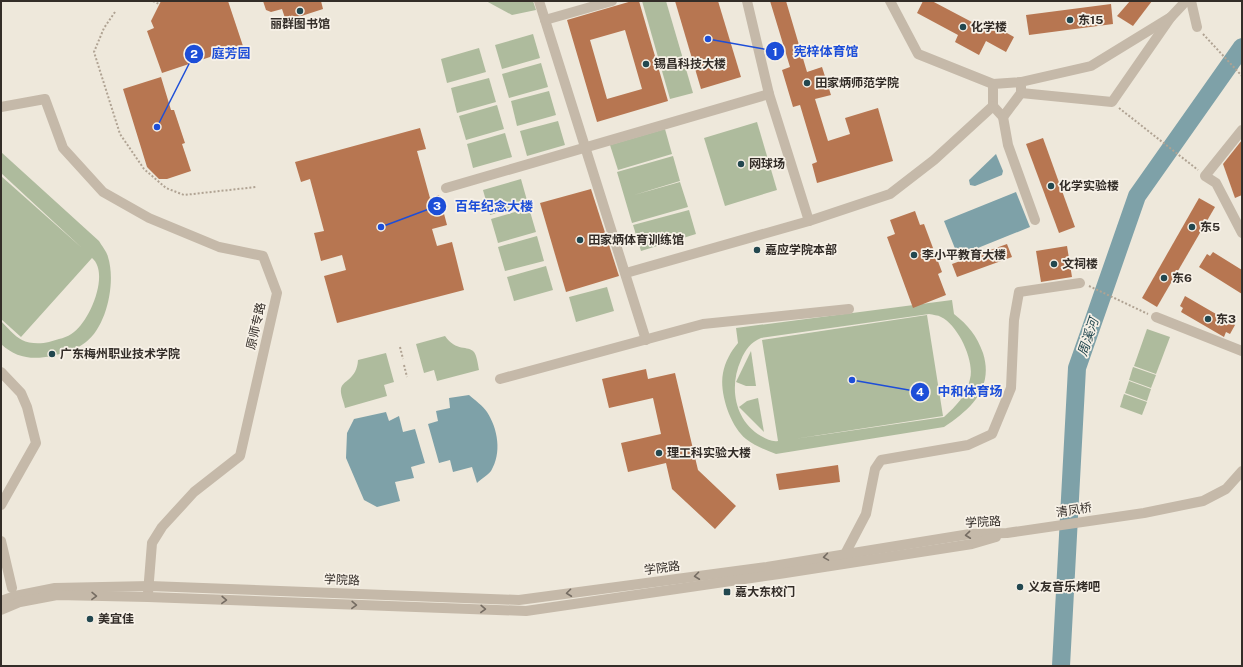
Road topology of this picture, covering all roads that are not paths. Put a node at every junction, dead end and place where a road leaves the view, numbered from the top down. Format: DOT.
graph roads {
  1 [pos="539,1"];
  2 [pos="612,1"];
  3 [pos="748,1"];
  4 [pos="890,1"];
  5 [pos="1186,1"];
  6 [pos="1190,1"];
  7 [pos="1171,16"];
  8 [pos="545,20"];
  9 [pos="1197,27"];
  10 [pos="1021,82"];
  11 [pos="993,84"];
  12 [pos="1021,93"];
  13 [pos="769,94"];
  14 [pos="994,106"];
  15 [pos="1,107"];
  16 [pos="1003,117"];
  17 [pos="1242,130"];
  18 [pos="585,148"];
  19 [pos="446,188"];
  20 [pos="1035,220"];
  21 [pos="809,221"];
  22 [pos="1242,233"];
  23 [pos="626,273"];
  24 [pos="1080,283"];
  25 [pos="849,308"];
  26 [pos="1156,317"];
  27 [pos="646,340"];
  28 [pos="1242,351"];
  29 [pos="1,372"];
  30 [pos="500,378"];
  31 [pos="1242,471"];
  32 [pos="1,505"];
  33 [pos="1007,533"];
  34 [pos="1,541"];
  35 [pos="845,554"];
  36 [pos="150,586"];
  37 [pos="12,588"];
  38 [pos="148,597"];
  39 [pos="1,601"];
  40 [pos="1,610"];
  1 -- 8 [label="street"];
  2 -- 8 [label="street"];
  3 -- 13 [label="street"];
  4 -- 11 [label="street"];
  5 -- 7 [label="street"];
  6 -- 9 [label="street"];
  7 -- 10 [label="street"];
  7 -- 12 [label="street"];
  8 -- 18 [label="street"];
  10 -- 11 [label="street"];
  10 -- 12 [label="street"];
  11 -- 14 [label="street"];
  12 -- 16 [label="street"];
  13 -- 18 [label="street"];
  13 -- 21 [label="street"];
  14 -- 16 [label="street"];
  14 -- 21 [label="street"];
  15 -- 36 [label="street, 原师专路"];
  16 -- 20 [label="street"];
  17 -- 22 [label="street"];
  18 -- 19 [label="street"];
  18 -- 23 [label="street"];
  21 -- 23 [label="street"];
  23 -- 27 [label="street"];
  24 -- 35 [label="street"];
  25 -- 27 [label="street"];
  26 -- 28 [label="street"];
  27 -- 30 [label="street"];
  29 -- 32 [label="street"];
  31 -- 33 [label="street, 清凤桥"];
  33 -- 35 [label="street, 学院路, one-way"];
  38 -- 33 [label="street, 学院路, one-way"];
  34 -- 37 [label="street"];
  35 -- 36 [label="street, 学院路, one-way"];
  36 -- 38 [label="street, 原师专路"];
  36 -- 39 [label="street, 学院路"];
  40 -- 38 [label="street, 学院路, one-way"];
}
